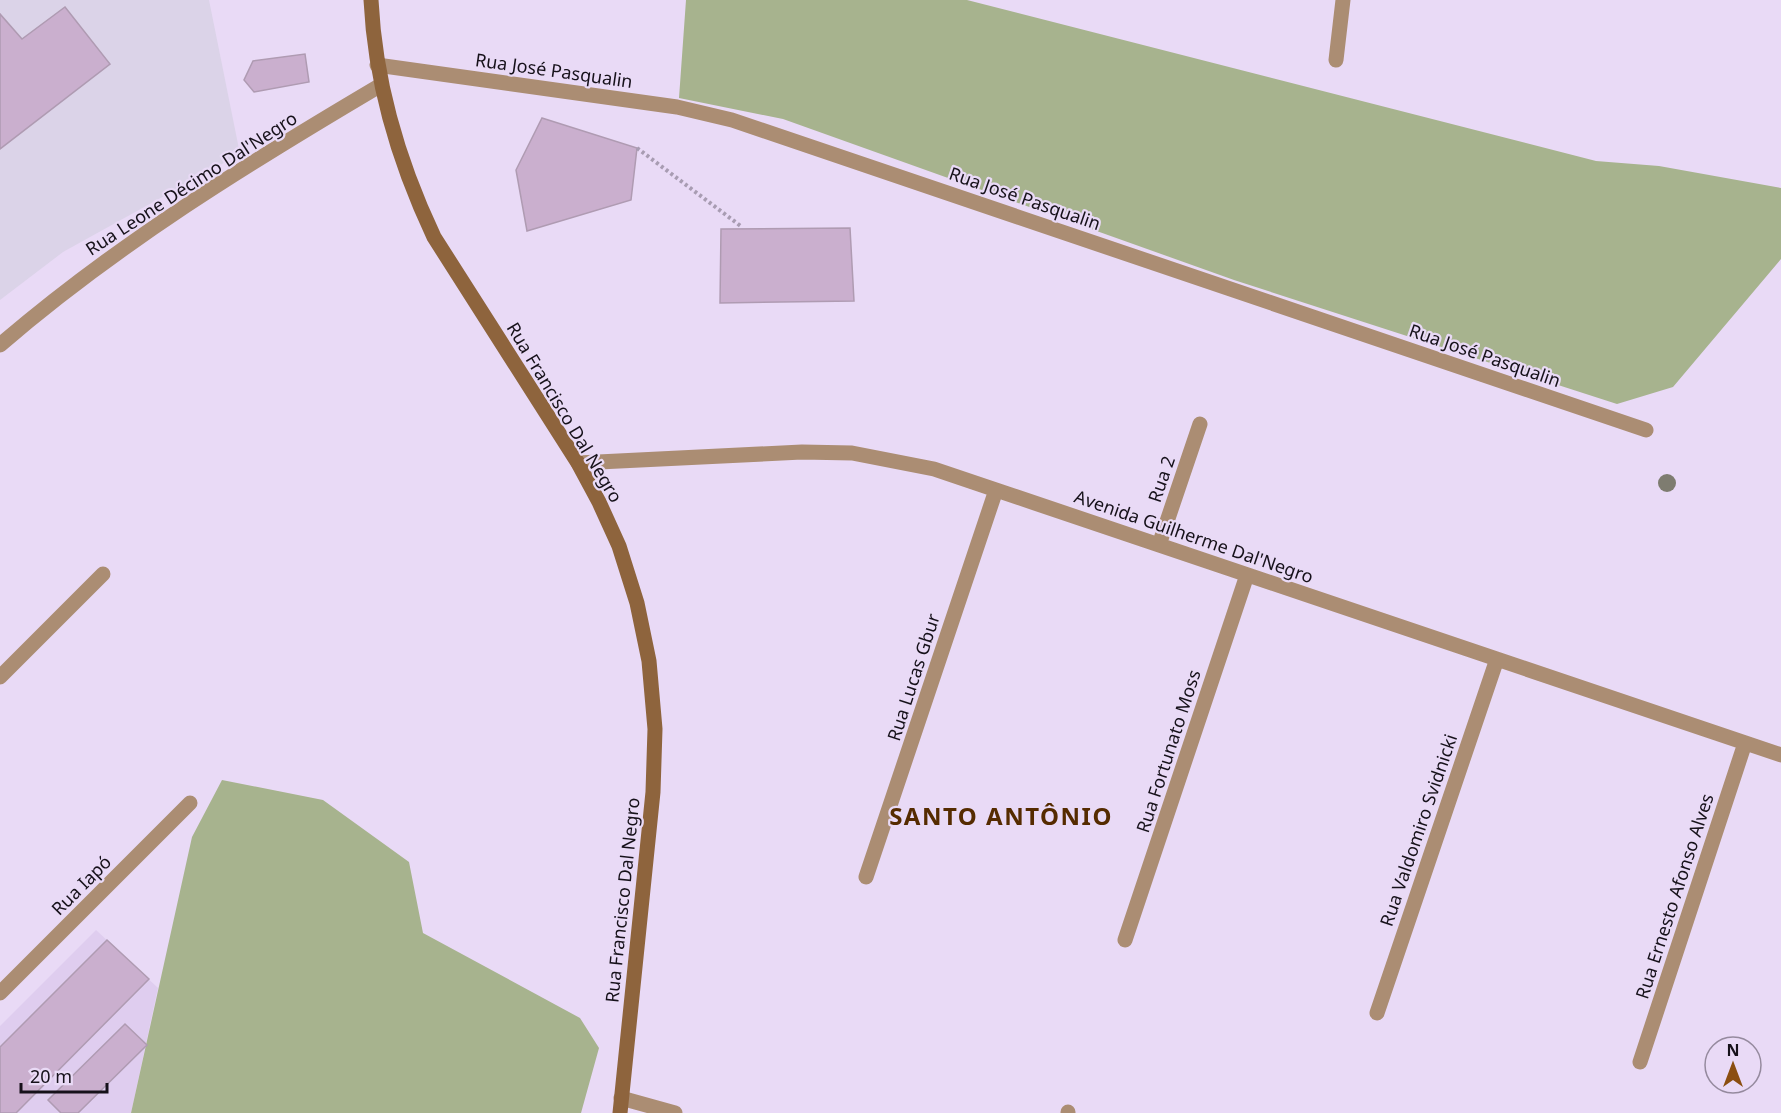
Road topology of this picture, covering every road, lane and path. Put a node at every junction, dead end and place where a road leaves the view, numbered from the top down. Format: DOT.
graph roads {
  1 [pos="371,0"];
  2 [pos="1343,0"];
  3 [pos="1336,60"];
  4 [pos="377,65"];
  5 [pos="381,85"];
  6 [pos="637,148"];
  7 [pos="742,227"];
  8 [pos="0,345"];
  9 [pos="1200,424"];
  10 [pos="1646,430"];
  11 [pos="578,463"];
  12 [pos="996,490"];
  13 [pos="1159,545"];
  14 [pos="103,574"];
  15 [pos="1247,575"];
  16 [pos="1497,659"];
  17 [pos="0,677"];
  18 [pos="1745,743"];
  19 [pos="1781,755"];
  20 [pos="190,803"];
  21 [pos="867,877"];
  22 [pos="1125,940"];
  23 [pos="0,993"];
  24 [pos="1377,1013"];
  25 [pos="1640,1062"];
  26 [pos="621,1106"];
  27 [pos="675,1113"];
  1 -- 4 [label="street, Rua Francisco Dal Negro"];
  2 -- 3 [label="street"];
  4 -- 5 [label="street, Rua Francisco Dal Negro"];
  4 -- 10 [label="street, Rua José Pasqualin"];
  5 -- 8 [label="street, Rua Leone Décimo Dal'Negro"];
  5 -- 11 [label="street, Rua Francisco Dal Negro"];
  6 -- 7 [label="path"];
  9 -- 13 [label="street, Rua 2"];
  11 -- 12 [label="street, Avenida Guilherme Dal'Negro"];
  11 -- 26 [label="street, Rua Francisco Dal Negro"];
  12 -- 13 [label="street, Avenida Guilherme Dal'Negro"];
  12 -- 21 [label="street, Rua Lucas Gbur"];
  13 -- 15 [label="street, Avenida Guilherme Dal'Negro"];
  14 -- 17 [label="street"];
  15 -- 16 [label="street, Avenida Guilherme Dal'Negro"];
  15 -- 22 [label="street, Rua Fortunato Moss"];
  16 -- 18 [label="street, Avenida Guilherme Dal'Negro"];
  16 -- 24 [label="street, Rua Valdomiro Svidnicki"];
  18 -- 19 [label="street, Avenida Guilherme Dal'Negro"];
  18 -- 25 [label="street, Rua Ernesto Afonso Alves"];
  20 -- 23 [label="street, Rua Iapó"];
  26 -- 27 [label="street"];
}
